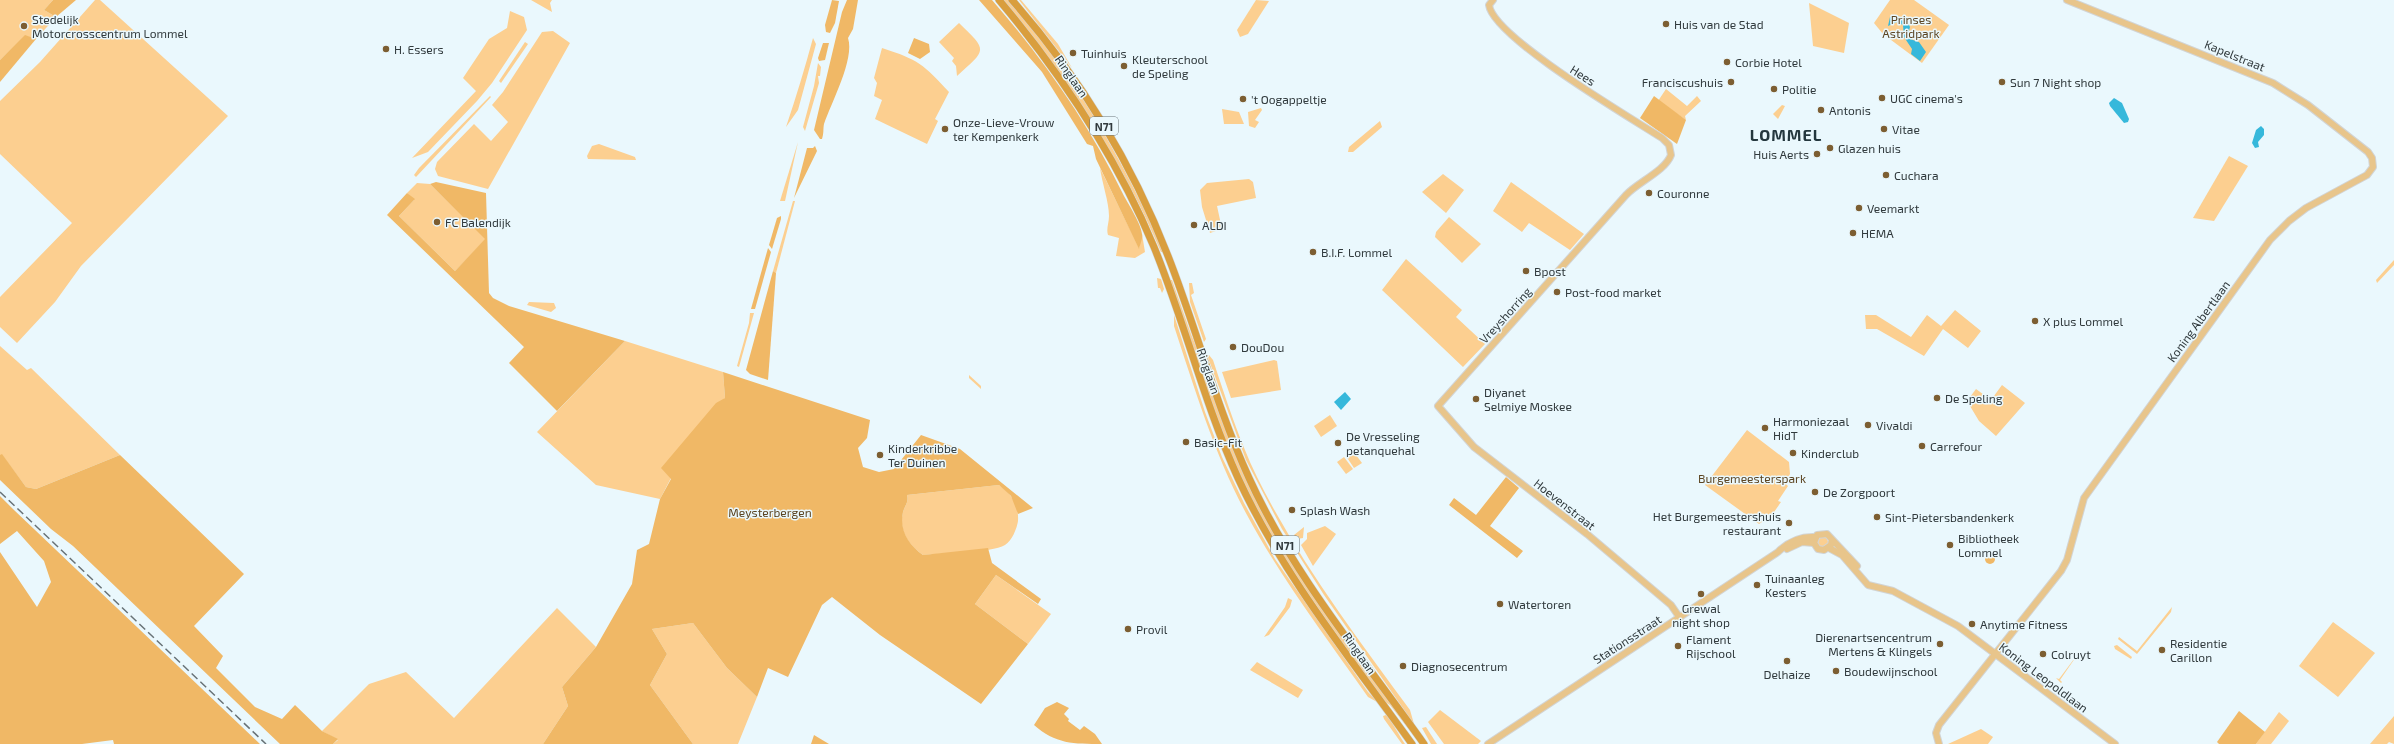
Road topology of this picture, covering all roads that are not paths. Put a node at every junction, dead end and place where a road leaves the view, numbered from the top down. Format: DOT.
graph roads {
  1 [pos="999,0"];
  2 [pos="1012,0"];
  3 [pos="2067,0"];
  4 [pos="1491,2"];
  5 [pos="1671,154"];
  6 [pos="2373,164"];
  7 [pos="1438,406"];
  8 [pos="1816,536"];
  9 [pos="1832,540"];
  10 [pos="1814,544"];
  11 [pos="1829,548"];
  12 [pos="1778,552"];
  13 [pos="1851,561"];
  14 [pos="1680,618"];
  15 [pos="1995,654"];
  16 [pos="1412,744"];
  17 [pos="1424,744"];
  18 [pos="1488,744"];
  19 [pos="1939,744"];
  20 [pos="2114,744"];
  1 -- 16 [label="highway, Ringlaan / N71"];
  2 -- 17 [label="highway, Ringlaan / N71"];
  3 -- 6 [label="main road, Kapelstraat"];
  4 -- 5 [label="main road, Hees"];
  5 -- 7 [label="main road, Vreyshorring"];
  6 -- 15 [label="main road, Koning Albertlaan"];
  7 -- 14 [label="main road, Hoevenstraat"];
  8 -- 9 [label="main road"];
  8 -- 10 [label="main road"];
  8 -- 12 [label="main road, Stationsstraat"];
  9 -- 11 [label="main road"];
  9 -- 13 [label="main road"];
  10 -- 11 [label="main road"];
  10 -- 12 [label="main road, Stationsstraat"];
  11 -- 13 [label="main road"];
  12 -- 14 [label="main road, Stationsstraat"];
  13 -- 15 [label="main road, Koning Leopoldlaan"];
  14 -- 18 [label="main road, Stationsstraat"];
  15 -- 19 [label="main road, Koning Albertlaan"];
  15 -- 20 [label="main road, Koning Leopoldlaan"];
}
